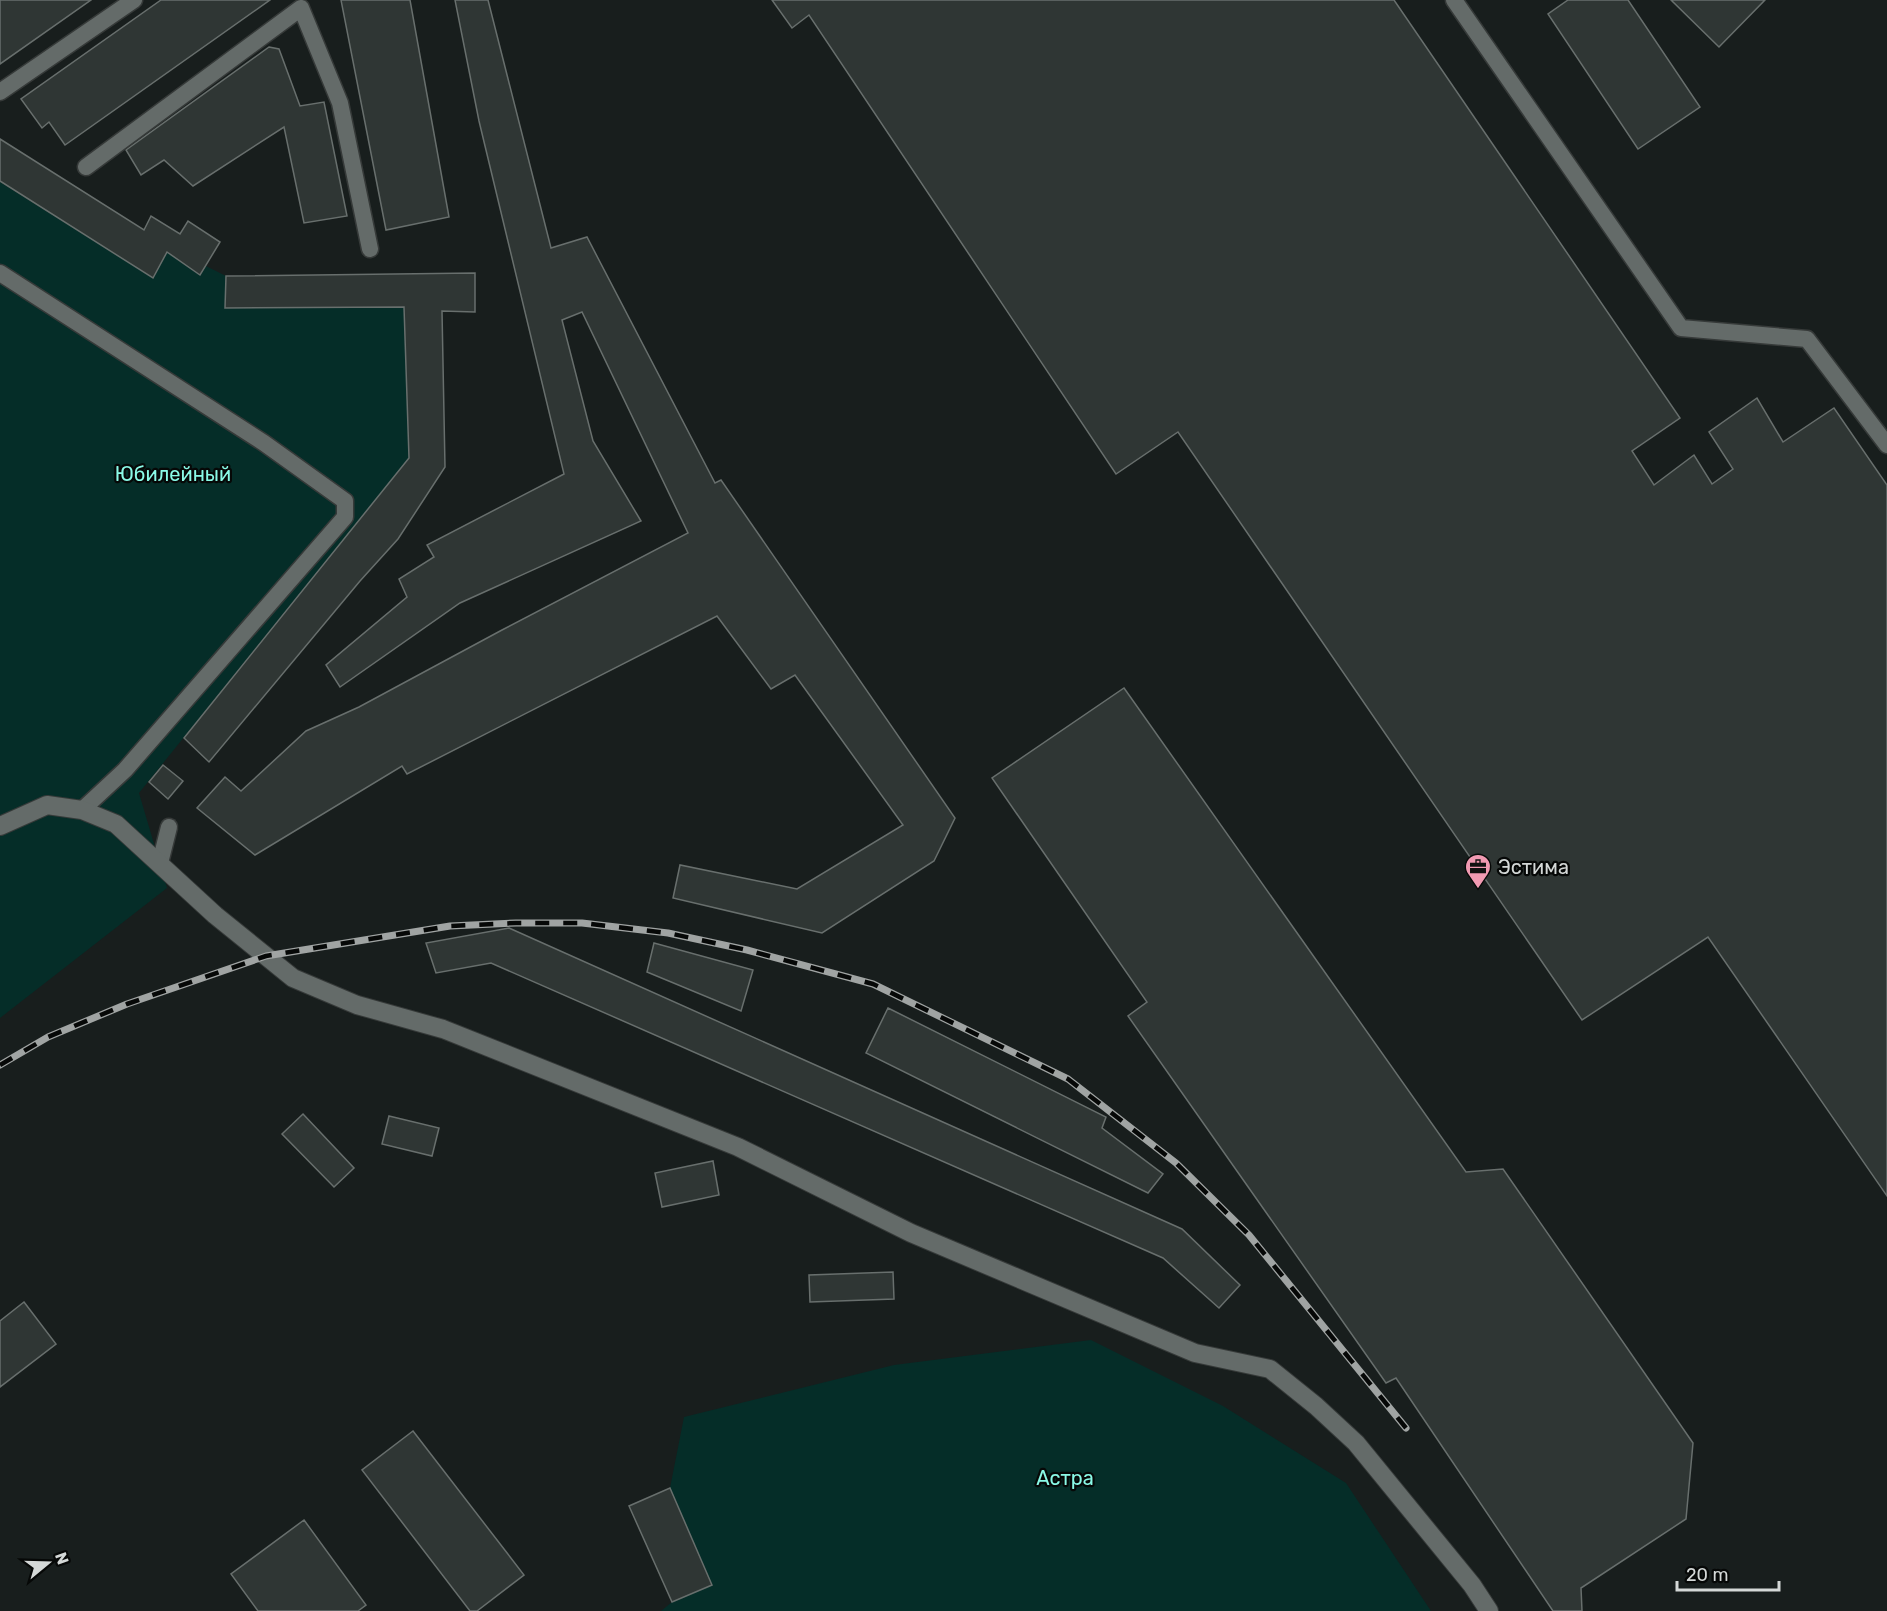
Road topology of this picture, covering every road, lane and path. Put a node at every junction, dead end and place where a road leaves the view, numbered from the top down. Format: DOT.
graph roads {
  1 [pos="134,0"];
  2 [pos="1454,0"];
  3 [pos="0,92"];
  4 [pos="86,167"];
  5 [pos="370,249"];
  6 [pos="0,273"];
  7 [pos="1887,446"];
  8 [pos="82,810"];
  9 [pos="0,826"];
  10 [pos="169,827"];
  11 [pos="160,863"];
  12 [pos="1489,1611"];
  1 -- 3 [label="lane"];
  2 -- 7 [label="lane"];
  4 -- 5 [label="lane"];
  6 -- 8 [label="lane"];
  8 -- 9 [label="street"];
  8 -- 11 [label="street"];
  10 -- 11 [label="lane"];
  11 -- 12 [label="street"];
}
